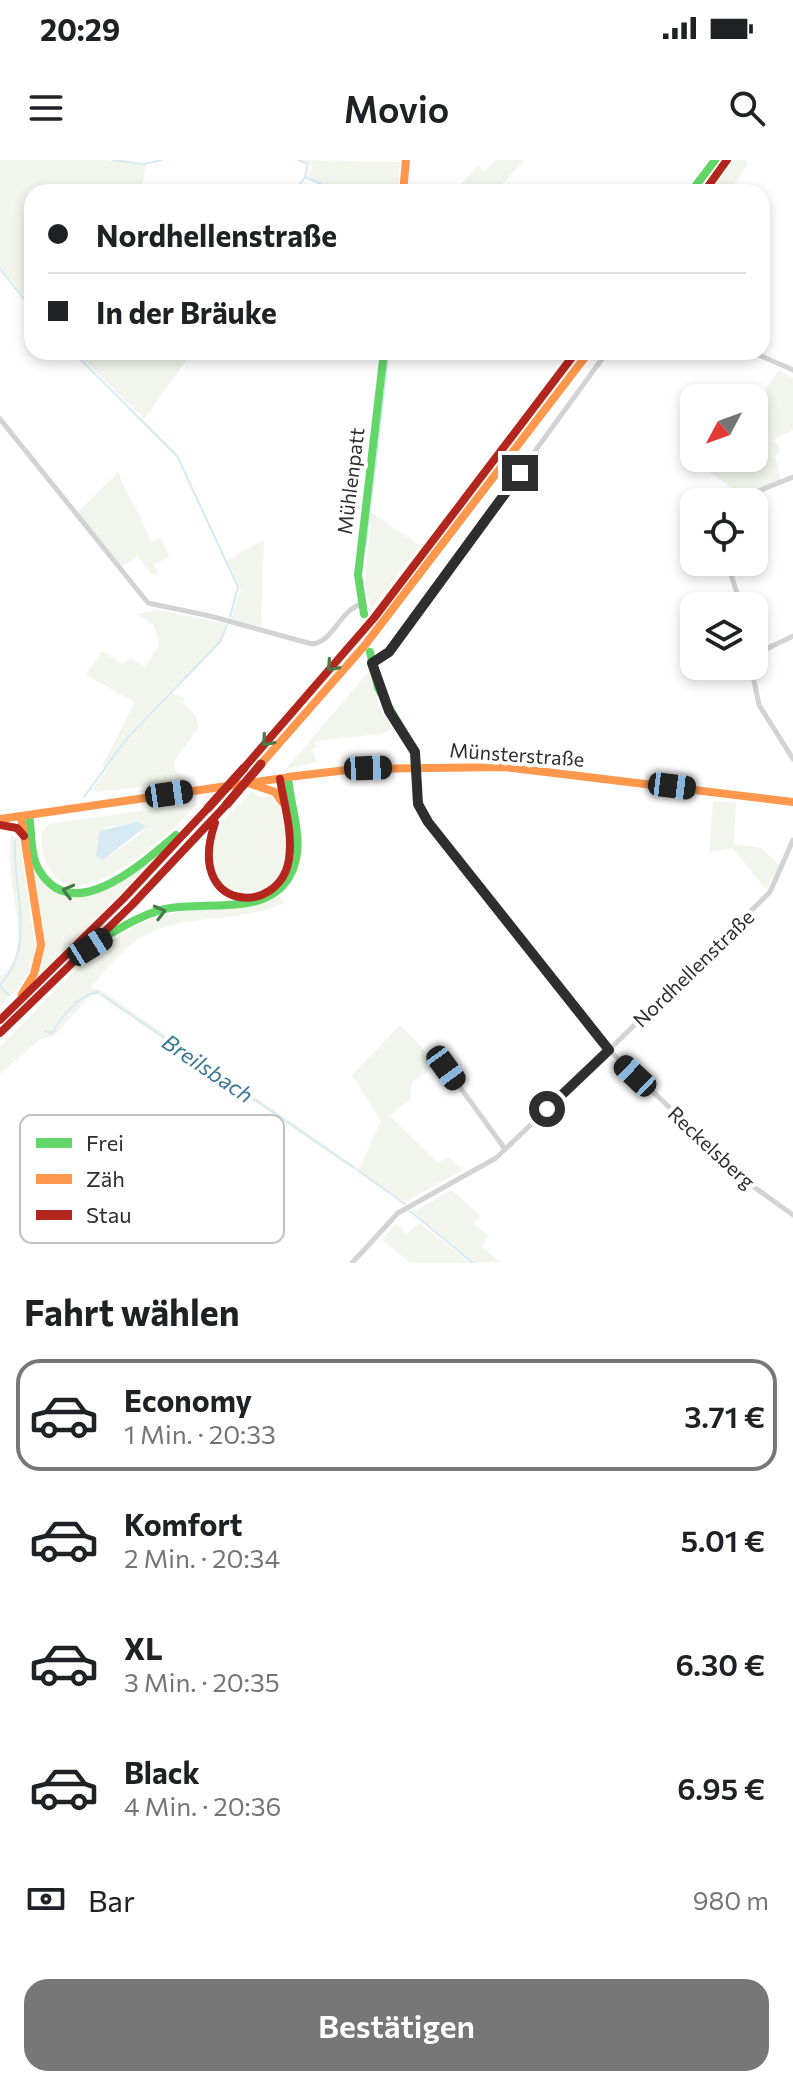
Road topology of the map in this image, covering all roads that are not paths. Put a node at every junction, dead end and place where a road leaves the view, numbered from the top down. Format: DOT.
graph roads {
  1 [pos="406,160"];
  2 [pos="715,160"];
  3 [pos="727,160"];
  4 [pos="404,184"];
  5 [pos="697,184"];
  6 [pos="710,184"];
  7 [pos="383,360"];
  8 [pos="570,360"];
  9 [pos="583,360"];
  10 [pos="601,360"];
  11 [pos="770,360"];
  12 [pos="793,370"];
  13 [pos="0,419"];
  14 [pos="793,477"];
  15 [pos="766,488"];
  16 [pos="363,609"];
  17 [pos="793,636"];
  18 [pos="768,648"];
  19 [pos="371,658"];
  20 [pos="754,680"];
  21 [pos="793,759"];
  22 [pos="417,767"];
  23 [pos="284,778"];
  24 [pos="248,783"];
  25 [pos="793,802"];
  26 [pos="225,806"];
  27 [pos="206,810"];
  28 [pos="285,813"];
  29 [pos="25,815"];
  30 [pos="0,822"];
  31 [pos="26,840"];
  32 [pos="793,840"];
  33 [pos="90,947"];
  34 [pos="4,1017"];
  35 [pos="0,1033"];
  36 [pos="609,1050"];
  37 [pos="446,1068"];
  38 [pos="505,1149"];
  39 [pos="793,1215"];
  40 [pos="352,1263"];
  1 -- 4 [label="main road"];
  2 -- 5 [label="main road"];
  3 -- 6 [label="main road"];
  7 -- 16 [label="main road, Mühlenpatt"];
  8 -- 27 [label="main road, one-way, bridge"];
  9 -- 26 [label="main road, bridge"];
  10 -- 19 [label="street"];
  11 -- 12 [label="street"];
  13 -- 16 [label="street"];
  14 -- 15 [label="street"];
  17 -- 18 [label="street"];
  19 -- 22 [label="main road"];
  20 -- 21 [label="street"];
  22 -- 23 [label="main road, Münsterstraße"];
  22 -- 25 [label="main road, Münsterstraße"];
  22 -- 36 [label="street, Reckelsberg"];
  23 -- 24 [label="main road, Münsterstraße"];
  23 -- 28 [label="main road"];
  33 -- 23 [label="main road, one-way"];
  24 -- 28 [label="main road"];
  24 -- 29 [label="main road, Münsterstraße"];
  26 -- 28 [label="main road"];
  26 -- 33 [label="main road"];
  27 -- 29 [label="main road, one-way"];
  27 -- 34 [label="main road"];
  29 -- 30 [label="main road, Münsterstraße"];
  29 -- 31 [label="main road"];
  30 -- 31 [label="main road"];
  31 -- 34 [label="main road"];
  32 -- 36 [label="street, Nordhellenstraße"];
  33 -- 35 [label="main road"];
  36 -- 38 [label="street, Nordhellenstraße"];
  36 -- 39 [label="street, Reckelsberg"];
  37 -- 38 [label="street"];
  38 -- 40 [label="street, Nordhellenstraße"];
}
